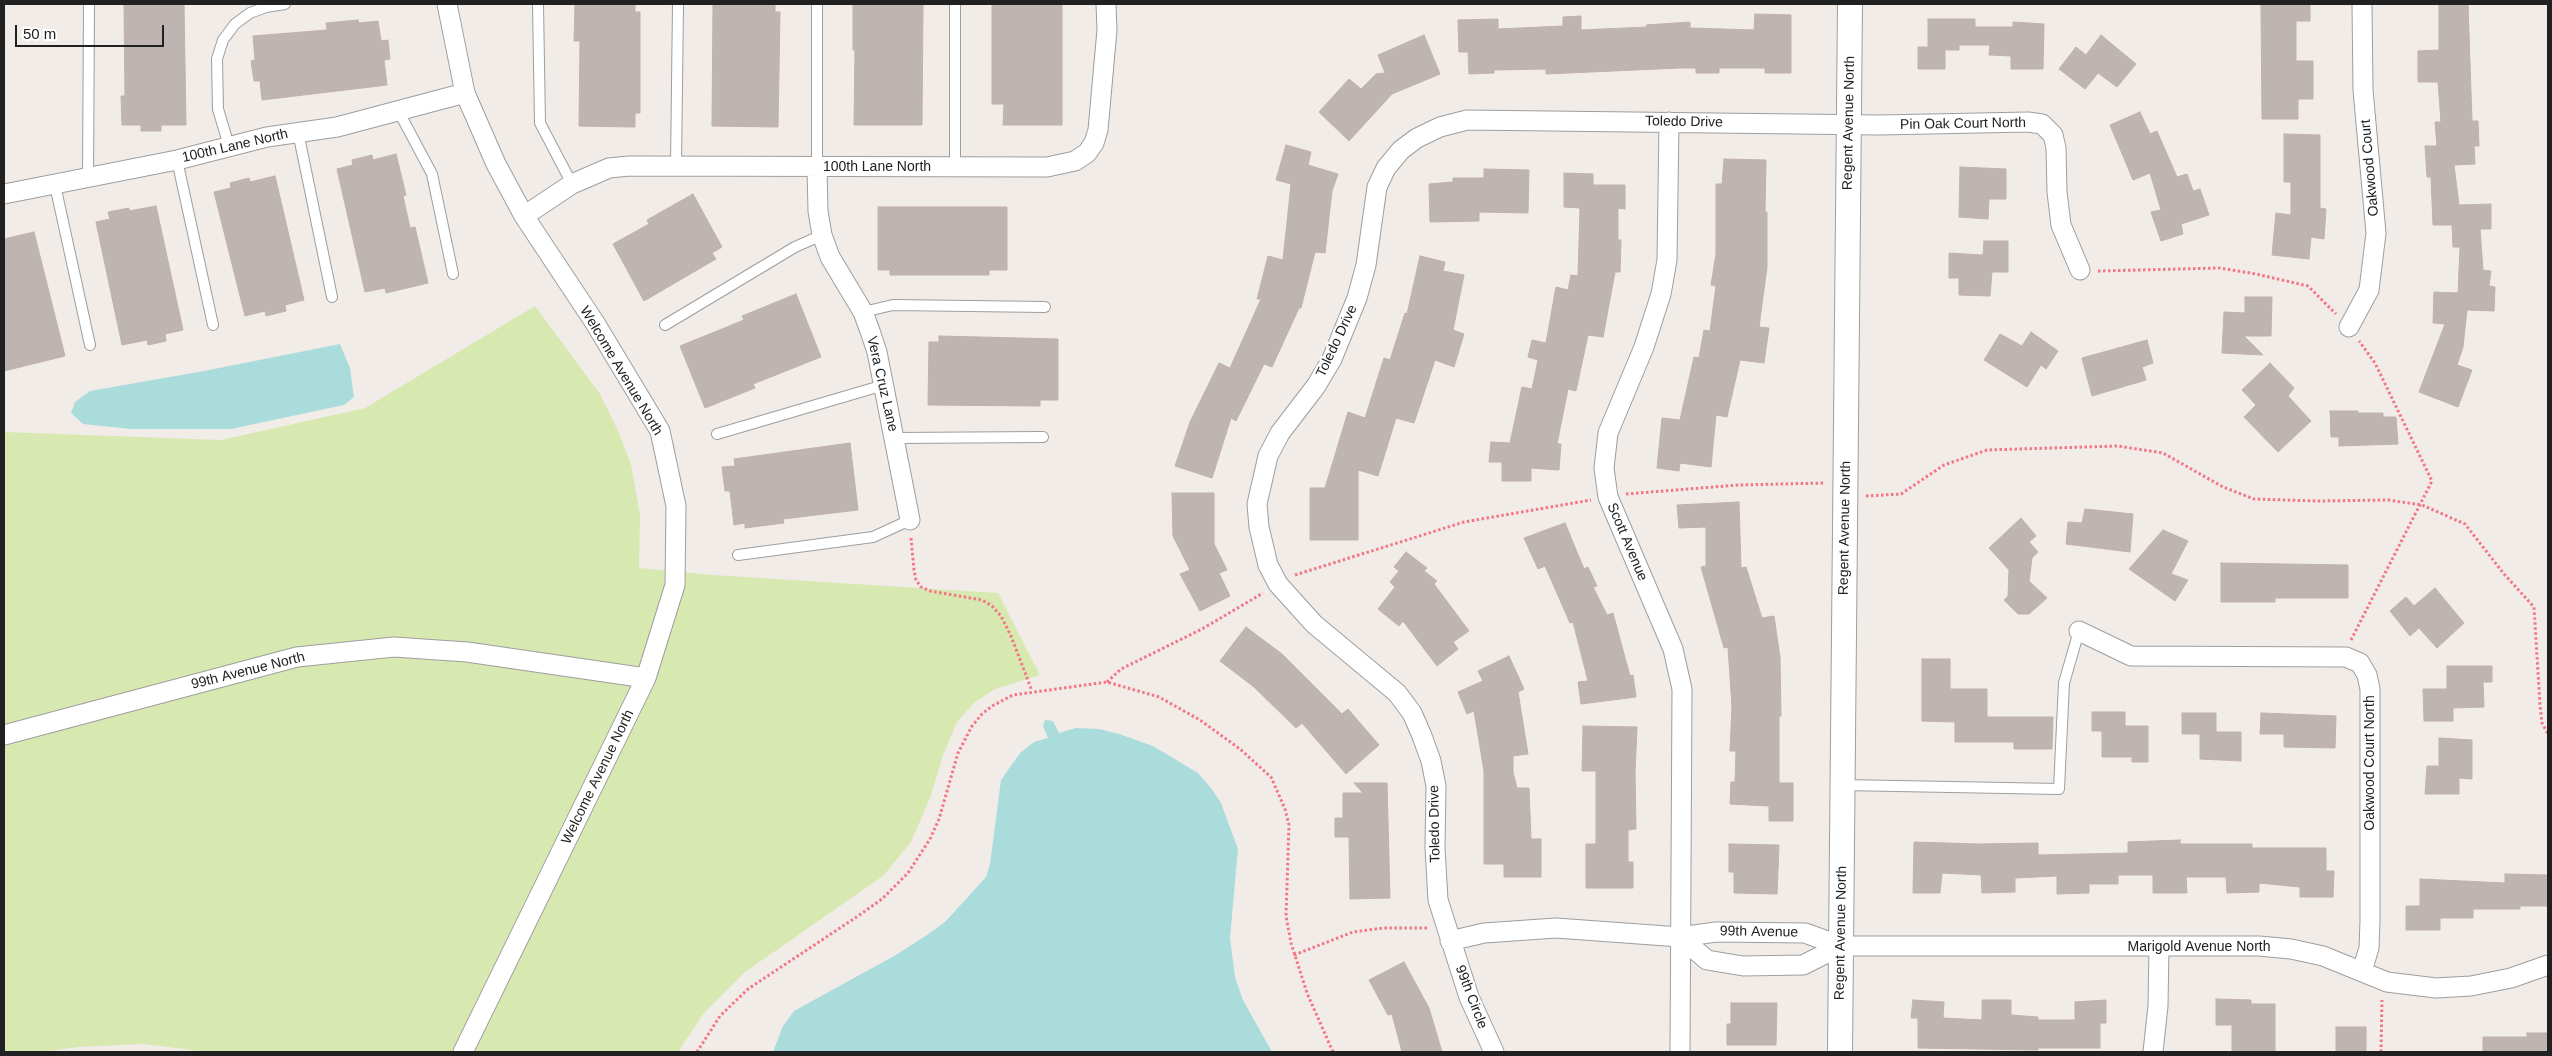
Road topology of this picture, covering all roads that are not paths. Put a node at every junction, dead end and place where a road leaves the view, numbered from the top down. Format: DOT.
graph roads {
  1 [pos="89,4"];
  2 [pos="285,4"];
  3 [pos="447,4"];
  4 [pos="538,4"];
  5 [pos="678,4"];
  6 [pos="817,4"];
  7 [pos="955,4"];
  8 [pos="1106,4"];
  9 [pos="1850,4"];
  10 [pos="2362,4"];
  11 [pos="465,93"];
  12 [pos="399,112"];
  13 [pos="1669,122"];
  14 [pos="1849,124"];
  15 [pos="298,132"];
  16 [pos="228,146"];
  17 [pos="177,160"];
  18 [pos="676,166"];
  19 [pos="955,167"];
  20 [pos="817,168"];
  21 [pos="88,178"];
  22 [pos="572,184"];
  23 [pos="56,185"];
  24 [pos="4,194"];
  25 [pos="524,216"];
  26 [pos="822,235"];
  27 [pos="2080,270"];
  28 [pos="453,274"];
  29 [pos="332,297"];
  30 [pos="1045,307"];
  31 [pos="863,312"];
  32 [pos="213,325"];
  33 [pos="665,325"];
  34 [pos="2349,327"];
  35 [pos="90,345"];
  36 [pos="884,385"];
  37 [pos="717,434"];
  38 [pos="1042,437"];
  39 [pos="895,438"];
  40 [pos="910,520"];
  41 [pos="738,555"];
  42 [pos="2079,631"];
  43 [pos="646,678"];
  44 [pos="4,735"];
  45 [pos="1842,785"];
  46 [pos="1448,934"];
  47 [pos="1680,936"];
  48 [pos="1841,946"];
  49 [pos="2159,947"];
  50 [pos="2548,966"];
  51 [pos="2362,971"];
  52 [pos="463,1052"];
  53 [pos="1494,1052"];
  54 [pos="1680,1052"];
  55 [pos="1840,1052"];
  56 [pos="2154,1052"];
  1 -- 21 [label="lane"];
  2 -- 16 [label="lane"];
  3 -- 11 [label="street, Welcome Avenue North"];
  4 -- 22 [label="lane"];
  5 -- 18 [label="lane"];
  6 -- 20 [label="lane"];
  7 -- 19 [label="lane"];
  8 -- 19 [label="street, 100th Lane North"];
  9 -- 14 [label="street, Regent Avenue North"];
  10 -- 34 [label="street, Oakwood Court"];
  11 -- 12 [label="street, 100th Lane North"];
  11 -- 25 [label="street, Welcome Avenue North"];
  12 -- 15 [label="street, 100th Lane North"];
  12 -- 28 [label="lane"];
  13 -- 14 [label="street, Toledo Drive"];
  13 -- 46 [label="street, Toledo Drive"];
  13 -- 47 [label="street, Scott Avenue"];
  14 -- 27 [label="street, Pin Oak Court North"];
  14 -- 45 [label="street, Regent Avenue North"];
  15 -- 16 [label="street, 100th Lane North"];
  15 -- 29 [label="lane"];
  16 -- 17 [label="street, 100th Lane North"];
  17 -- 21 [label="street, 100th Lane North"];
  17 -- 32 [label="lane"];
  18 -- 20 [label="street, 100th Lane North"];
  18 -- 22 [label="street, 100th Lane North"];
  19 -- 20 [label="street, 100th Lane North"];
  20 -- 26 [label="street, Vera Cruz Lane"];
  21 -- 23 [label="street, 100th Lane North"];
  22 -- 25 [label="street, 100th Lane North"];
  23 -- 24 [label="street, 100th Lane North"];
  23 -- 35 [label="lane"];
  25 -- 43 [label="street, Welcome Avenue North"];
  26 -- 31 [label="street, Vera Cruz Lane"];
  26 -- 33 [label="lane"];
  30 -- 31 [label="lane"];
  31 -- 36 [label="street, Vera Cruz Lane"];
  36 -- 37 [label="lane"];
  36 -- 39 [label="street, Vera Cruz Lane"];
  38 -- 39 [label="lane"];
  39 -- 40 [label="street, Vera Cruz Lane"];
  40 -- 41 [label="lane"];
  42 -- 45 [label="lane"];
  42 -- 51 [label="street, Oakwood Court North"];
  43 -- 44 [label="street, 99th Avenue North"];
  43 -- 52 [label="street, Welcome Avenue North"];
  45 -- 48 [label="street, Regent Avenue North"];
  46 -- 47 [label="street, 99th Avenue"];
  46 -- 53 [label="street, 99th Circle"];
  47 -- 48 [label="street, 99th Avenue"];
  47 -- 48 [label="street"];
  47 -- 54 [label="street"];
  48 -- 49 [label="street, Marigold Avenue North"];
  48 -- 55 [label="street, Regent Avenue North"];
  49 -- 51 [label="street, Marigold Avenue North"];
  49 -- 56 [label="street"];
  50 -- 51 [label="street, Marigold Avenue North"];
}
